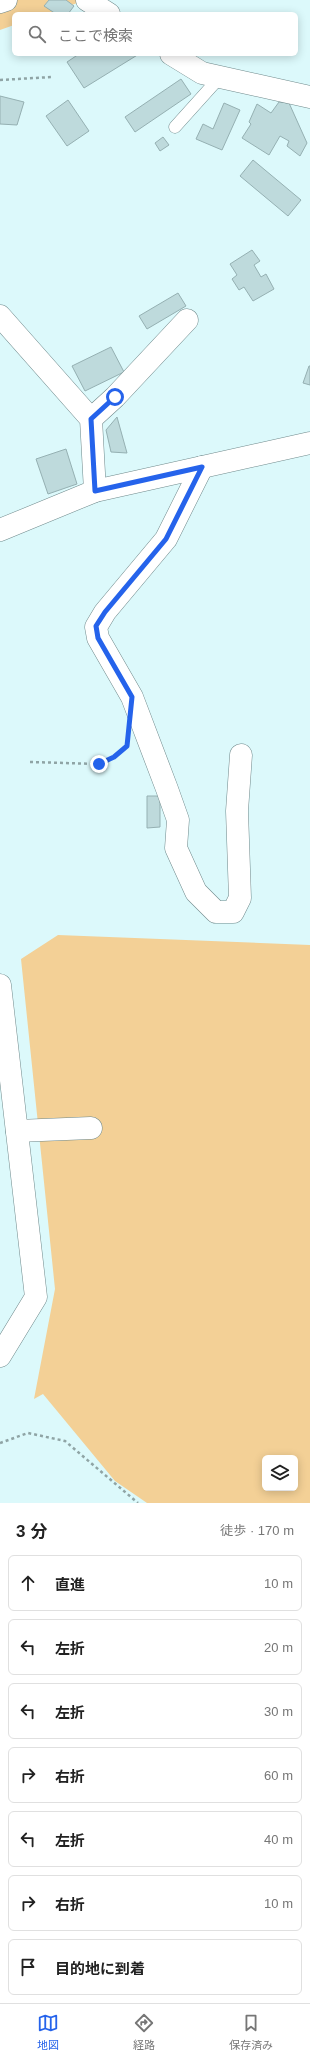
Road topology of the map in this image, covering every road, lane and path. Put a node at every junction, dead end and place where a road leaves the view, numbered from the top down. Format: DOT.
graph roads {
  1 [pos="6,0"];
  2 [pos="87,0"];
  3 [pos="0,2"];
  4 [pos="106,12"];
  5 [pos="174,56"];
  6 [pos="52,77"];
  7 [pos="220,77"];
  8 [pos="0,80"];
  9 [pos="310,98"];
  10 [pos="175,127"];
  11 [pos="0,316"];
  12 [pos="187,320"];
  13 [pos="91,419"];
  14 [pos="310,443"];
  15 [pos="202,467"];
  16 [pos="95,491"];
  17 [pos="0,530"];
  18 [pos="127,739"];
  19 [pos="241,756"];
  20 [pos="30,762"];
  21 [pos="0,985"];
  22 [pos="91,1128"];
  23 [pos="17,1130"];
  24 [pos="0,1356"];
  25 [pos="0,1443"];
  26 [pos="138,1503"];
  1 -- 3 [label="street"];
  2 -- 4 [label="street"];
  5 -- 7 [label="street"];
  6 -- 8 [label="path"];
  7 -- 9 [label="street"];
  7 -- 10 [label="lane"];
  11 -- 13 [label="street"];
  12 -- 13 [label="street"];
  13 -- 16 [label="street"];
  14 -- 15 [label="street"];
  15 -- 16 [label="street"];
  15 -- 19 [label="street"];
  16 -- 17 [label="street"];
  18 -- 20 [label="path"];
  21 -- 23 [label="street"];
  22 -- 23 [label="street"];
  23 -- 24 [label="street"];
  25 -- 26 [label="path"];
}
